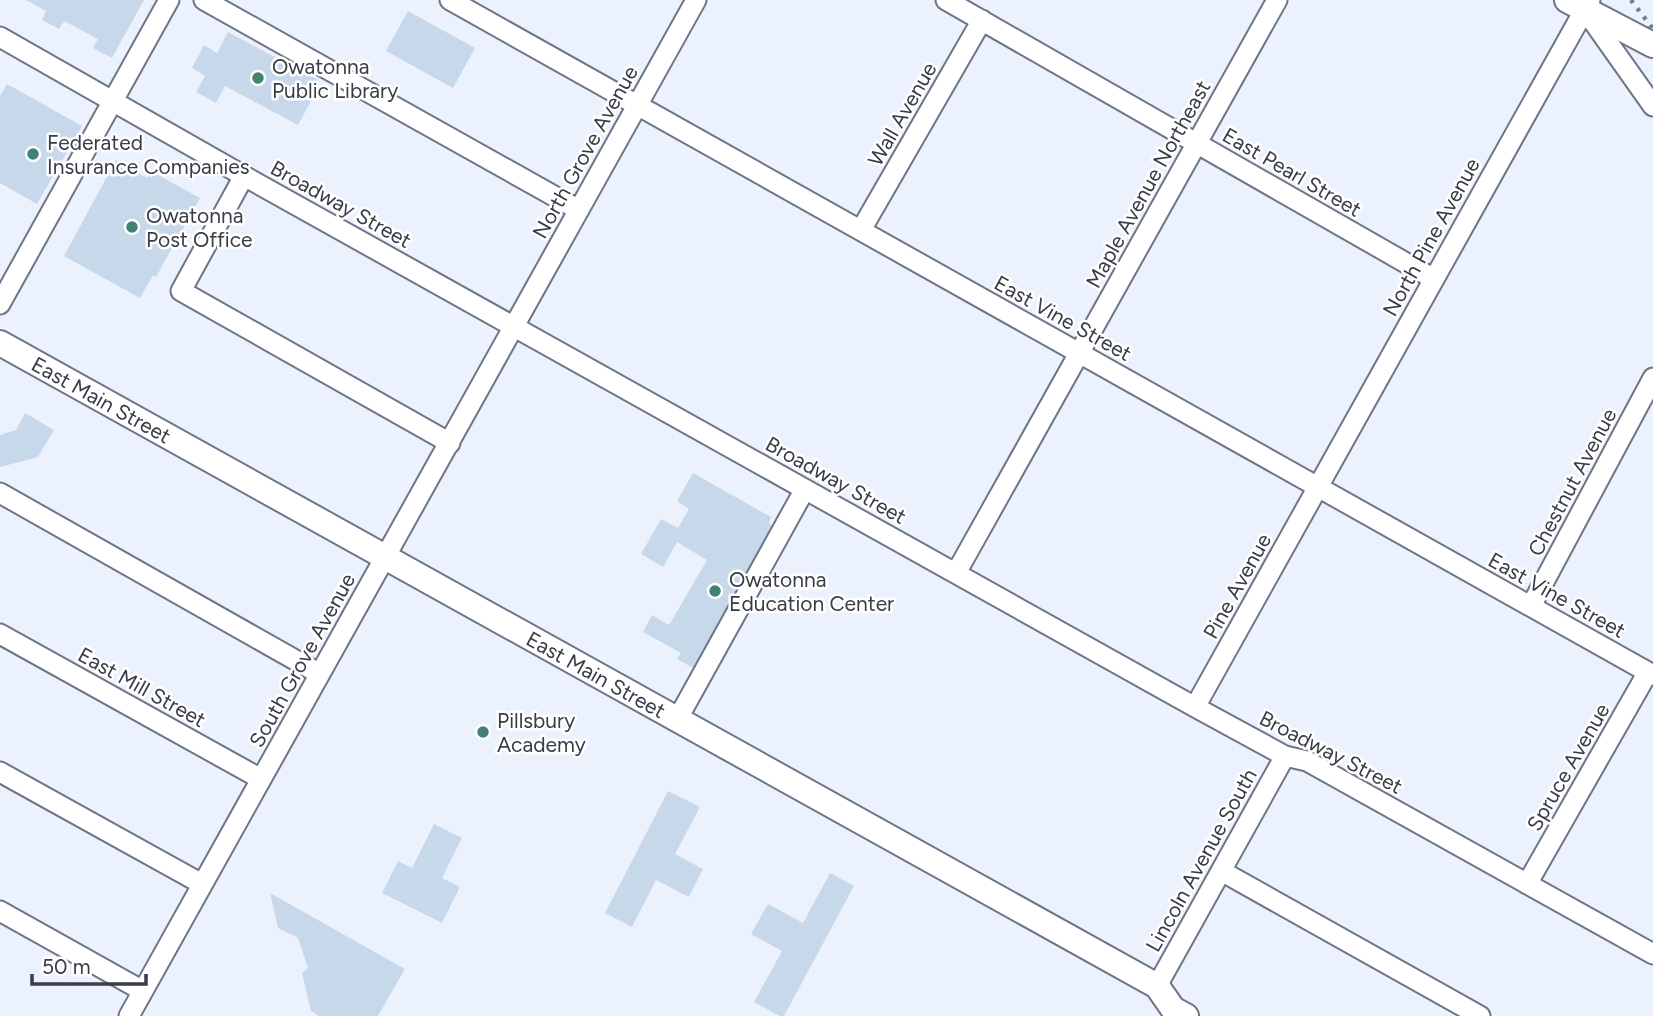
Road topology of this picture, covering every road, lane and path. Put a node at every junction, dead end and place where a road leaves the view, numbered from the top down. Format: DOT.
graph roads {
  1 [pos="169,0"];
  2 [pos="204,0"];
  3 [pos="450,0"];
  4 [pos="696,0"];
  5 [pos="946,0"];
  6 [pos="1277,0"];
  7 [pos="1580,3"];
  8 [pos="982,20"];
  9 [pos="0,37"];
  10 [pos="1653,45"];
  11 [pos="113,100"];
  12 [pos="637,105"];
  13 [pos="1653,106"];
  14 [pos="1197,143"];
  15 [pos="244,176"];
  16 [pos="579,209"];
  17 [pos="861,230"];
  18 [pos="1434,279"];
  19 [pos="0,304"];
  20 [pos="514,326"];
  21 [pos="0,343"];
  22 [pos="1079,353"];
  23 [pos="1653,378"];
  24 [pos="450,443"];
  25 [pos="1318,487"];
  26 [pos="805,489"];
  27 [pos="0,493"];
  28 [pos="385,558"];
  29 [pos="956,573"];
  30 [pos="1531,606"];
  31 [pos="0,634"];
  32 [pos="320,674"];
  33 [pos="1650,674"];
  34 [pos="1195,707"];
  35 [pos="677,720"];
  36 [pos="1285,757"];
  37 [pos="0,772"];
  38 [pos="261,779"];
  39 [pos="1223,872"];
  40 [pos="202,884"];
  41 [pos="1527,884"];
  42 [pos="0,911"];
  43 [pos="1653,954"];
  44 [pos="1157,986"];
  45 [pos="143,991"];
  46 [pos="1176,1014"];
  47 [pos="128,1016"];
  48 [pos="1480,1016"];
  1 -- 11 [label="street"];
  2 -- 16 [label="street"];
  3 -- 12 [label="street, East Vine Street"];
  4 -- 12 [label="street, North Grove Avenue"];
  5 -- 8 [label="street, East Pearl Street"];
  6 -- 14 [label="street, Maple Avenue Northeast"];
  7 -- 10 [label="main road"];
  7 -- 13 [label="street"];
  7 -- 18 [label="street, North Pine Avenue"];
  8 -- 14 [label="street, East Pearl Street"];
  8 -- 17 [label="street, Wall Avenue"];
  9 -- 11 [label="street, Broadway Street"];
  11 -- 15 [label="street, Broadway Street"];
  11 -- 19 [label="street"];
  12 -- 16 [label="street, North Grove Avenue"];
  12 -- 17 [label="street, East Vine Street"];
  14 -- 18 [label="street, East Pearl Street"];
  14 -- 22 [label="street, Maple Avenue Northeast"];
  15 -- 20 [label="street, Broadway Street"];
  15 -- 24 [label="street"];
  16 -- 20 [label="street, North Grove Avenue"];
  17 -- 22 [label="street, East Vine Street"];
  18 -- 25 [label="street, North Pine Avenue"];
  20 -- 24 [label="street, South Grove Avenue"];
  20 -- 26 [label="street, Broadway Street"];
  21 -- 28 [label="main road, East Main Street"];
  22 -- 25 [label="street, East Vine Street"];
  22 -- 29 [label="street, Maple Avenue Northeast"];
  23 -- 30 [label="street, Chestnut Avenue"];
  24 -- 28 [label="street, South Grove Avenue"];
  25 -- 30 [label="street, East Vine Street"];
  25 -- 34 [label="street, Pine Avenue"];
  26 -- 29 [label="street, Broadway Street"];
  26 -- 35 [label="street"];
  27 -- 32 [label="street"];
  28 -- 32 [label="street, South Grove Avenue"];
  28 -- 35 [label="main road, East Main Street"];
  29 -- 34 [label="street, Broadway Street"];
  30 -- 33 [label="street, East Vine Street"];
  31 -- 38 [label="street, East Mill Street"];
  32 -- 38 [label="street, South Grove Avenue"];
  33 -- 41 [label="street, Spruce Avenue"];
  34 -- 36 [label="street, Broadway Street"];
  35 -- 44 [label="main road, East Main Street"];
  36 -- 39 [label="street, Lincoln Avenue South"];
  36 -- 41 [label="street, Broadway Street"];
  37 -- 40 [label="street"];
  38 -- 40 [label="street, South Grove Avenue"];
  39 -- 44 [label="street, Lincoln Avenue South"];
  39 -- 48 [label="street"];
  40 -- 45 [label="street, South Grove Avenue"];
  41 -- 43 [label="street, Broadway Street"];
  42 -- 45 [label="street"];
  44 -- 46 [label="main road, East Main Street"];
  45 -- 47 [label="street, South Grove Avenue"];
}
